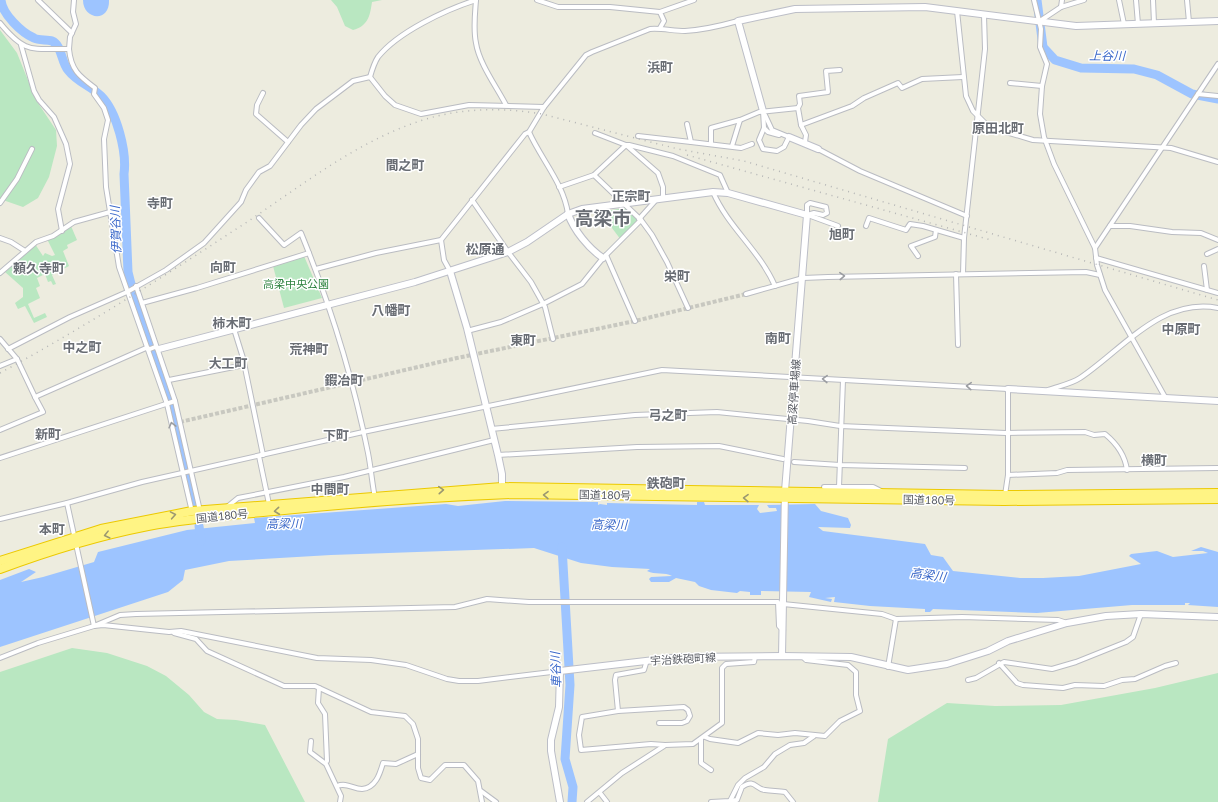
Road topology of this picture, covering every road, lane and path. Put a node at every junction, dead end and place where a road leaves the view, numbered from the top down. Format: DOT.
graph roads {
  1 [pos="38,0"];
  2 [pos="74,0"];
  3 [pos="476,0"];
  4 [pos="537,0"];
  5 [pos="694,0"];
  6 [pos="1034,0"];
  7 [pos="1062,0"];
  8 [pos="1084,0"];
  9 [pos="1119,0"];
  10 [pos="1136,0"];
  11 [pos="1153,0"];
  12 [pos="1187,0"];
  13 [pos="1061,7"];
  14 [pos="957,10"];
  15 [pos="660,12"];
  16 [pos="984,15"];
  17 [pos="738,21"];
  18 [pos="1218,21"];
  19 [pos="1038,22"];
  20 [pos="1189,22"];
  21 [pos="0,23"];
  22 [pos="1154,23"];
  23 [pos="1124,24"];
  24 [pos="1138,24"];
  25 [pos="660,28"];
  26 [pos="72,33"];
  27 [pos="20,45"];
  28 [pos="68,49"];
  29 [pos="1218,64"];
  30 [pos="840,70"];
  31 [pos="370,77"];
  32 [pos="963,77"];
  33 [pos="1010,83"];
  34 [pos="1042,86"];
  35 [pos="263,93"];
  36 [pos="1198,94"];
  37 [pos="1218,96"];
  38 [pos="506,105"];
  39 [pos="544,107"];
  40 [pos="798,108"];
  41 [pos="763,111"];
  42 [pos="978,117"];
  43 [pos="740,120"];
  44 [pos="687,124"];
  45 [pos="801,125"];
  46 [pos="764,128"];
  47 [pos="529,132"];
  48 [pos="595,133"];
  49 [pos="638,136"];
  50 [pos="789,137"];
  51 [pos="288,142"];
  52 [pos="691,142"];
  53 [pos="805,142"];
  54 [pos="1046,142"];
  55 [pos="711,143"];
  56 [pos="752,144"];
  57 [pos="626,145"];
  58 [pos="732,146"];
  59 [pos="1163,147"];
  60 [pos="32,149"];
  61 [pos="818,149"];
  62 [pos="1218,162"];
  63 [pos="594,175"];
  64 [pos="559,187"];
  65 [pos="713,192"];
  66 [pos="728,193"];
  67 [pos="660,198"];
  68 [pos="472,200"];
  69 [pos="0,203"];
  70 [pos="622,203"];
  71 [pos="110,212"];
  72 [pos="568,214"];
  73 [pos="807,215"];
  74 [pos="967,216"];
  75 [pos="259,218"];
  76 [pos="640,219"];
  77 [pos="838,226"];
  78 [pos="866,226"];
  79 [pos="1110,226"];
  80 [pos="936,230"];
  81 [pos="62,231"];
  82 [pos="0,238"];
  83 [pos="964,238"];
  84 [pos="441,240"];
  85 [pos="1218,240"];
  86 [pos="1094,248"];
  87 [pos="1218,249"];
  88 [pos="25,251"];
  89 [pos="508,252"];
  90 [pos="309,253"];
  91 [pos="1207,254"];
  92 [pos="605,256"];
  93 [pos="918,256"];
  94 [pos="1096,258"];
  95 [pos="1204,266"];
  96 [pos="316,269"];
  97 [pos="450,270"];
  98 [pos="0,273"];
  99 [pos="956,274"];
  100 [pos="963,274"];
  101 [pos="1100,275"];
  102 [pos="803,278"];
  103 [pos="775,286"];
  104 [pos="136,287"];
  105 [pos="1207,290"];
  106 [pos="127,292"];
  107 [pos="1218,293"];
  108 [pos="746,294"];
  109 [pos="142,303"];
  110 [pos="543,304"];
  111 [pos="328,305"];
  112 [pos="688,308"];
  113 [pos="1218,308"];
  114 [pos="635,321"];
  115 [pos="234,329"];
  116 [pos="467,331"];
  117 [pos="1131,336"];
  118 [pos="0,339"];
  119 [pos="553,340"];
  120 [pos="958,345"];
  121 [pos="157,348"];
  122 [pos="8,349"];
  123 [pos="149,349"];
  124 [pos="17,359"];
  125 [pos="244,365"];
  126 [pos="0,366"];
  127 [pos="795,376"];
  128 [pos="169,380"];
  129 [pos="843,380"];
  130 [pos="1008,389"];
  131 [pos="1046,390"];
  132 [pos="35,397"];
  133 [pos="1165,397"];
  134 [pos="1218,400"];
  135 [pos="171,403"];
  136 [pos="486,406"];
  137 [pos="792,419"];
  138 [pos="840,426"];
  139 [pos="491,429"];
  140 [pos="0,430"];
  141 [pos="363,432"];
  142 [pos="1006,432"];
  143 [pos="494,440"];
  144 [pos="183,441"];
  145 [pos="177,442"];
  146 [pos="498,455"];
  147 [pos="261,456"];
  148 [pos="0,458"];
  149 [pos="783,459"];
  150 [pos="794,462"];
  151 [pos="840,465"];
  152 [pos="965,468"];
  153 [pos="1218,468"];
  154 [pos="1127,470"];
  155 [pos="371,471"];
  156 [pos="191,472"];
  157 [pos="185,474"];
  158 [pos="1008,475"];
  159 [pos="824,487"];
  160 [pos="839,487"];
  161 [pos="502,490"];
  162 [pos="267,492"];
  163 [pos="884,493"];
  164 [pos="1218,493"];
  165 [pos="785,498"];
  166 [pos="1004,498"];
  167 [pos="375,499"];
  168 [pos="1218,500"];
  169 [pos="67,504"];
  170 [pos="269,504"];
  171 [pos="227,507"];
  172 [pos="197,515"];
  173 [pos="0,519"];
  174 [pos="76,543"];
  175 [pos="0,561"];
  176 [pos="0,569"];
  177 [pos="783,601"];
  178 [pos="1141,614"];
  179 [pos="1218,617"];
  180 [pos="896,619"];
  181 [pos="94,623"];
  182 [pos="1067,623"];
  183 [pos="783,630"];
  184 [pos="169,632"];
  185 [pos="782,656"];
  186 [pos="755,657"];
  187 [pos="0,658"];
  188 [pos="804,658"];
  189 [pos="647,660"];
  190 [pos="999,663"];
  191 [pos="1176,663"];
  192 [pos="888,667"];
  193 [pos="562,671"];
  194 [pos="968,680"];
  195 [pos="319,688"];
  196 [pos="618,711"];
  197 [pos="659,723"];
  198 [pos="814,736"];
  199 [pos="703,738"];
  200 [pos="311,741"];
  201 [pos="665,746"];
  202 [pos="418,754"];
  203 [pos="327,761"];
  204 [pos="711,770"];
  205 [pos="337,786"];
  206 [pos="481,791"];
  207 [pos="600,793"];
  208 [pos="730,801"];
  209 [pos="340,802"];
  210 [pos="482,802"];
  211 [pos="496,802"];
  212 [pos="560,802"];
  213 [pos="587,802"];
  214 [pos="607,802"];
  215 [pos="711,802"];
  216 [pos="793,802"];
  1 -- 26 [label="street"];
  2 -- 26 [label="street"];
  3 -- 31 [label="street"];
  3 -- 38 [label="street"];
  4 -- 15 [label="street"];
  5 -- 15 [label="street"];
  6 -- 19 [label="street"];
  7 -- 13 [label="street"];
  8 -- 13 [label="street"];
  9 -- 23 [label="street"];
  10 -- 24 [label="street"];
  11 -- 22 [label="street"];
  12 -- 20 [label="street"];
  13 -- 19 [label="street"];
  14 -- 16 [label="street"];
  14 -- 17 [label="street"];
  14 -- 32 [label="street"];
  15 -- 25 [label="street"];
  16 -- 19 [label="street"];
  16 -- 42 [label="street"];
  17 -- 25 [label="street"];
  17 -- 41 [label="street"];
  18 -- 20 [label="street"];
  19 -- 23 [label="street"];
  19 -- 34 [label="street"];
  20 -- 22 [label="street"];
  21 -- 27 [label="street"];
  22 -- 24 [label="street"];
  23 -- 24 [label="street"];
  25 -- 39 [label="street"];
  26 -- 28 [label="street"];
  27 -- 28 [label="street"];
  27 -- 81 [label="street"];
  28 -- 71 [label="street"];
  29 -- 36 [label="street"];
  30 -- 40 [label="street"];
  31 -- 38 [label="street"];
  31 -- 51 [label="street"];
  32 -- 42 [label="street"];
  32 -- 45 [label="street"];
  33 -- 34 [label="street"];
  34 -- 54 [label="street"];
  35 -- 51 [label="street"];
  36 -- 37 [label="street"];
  36 -- 59 [label="street"];
  38 -- 39 [label="street"];
  39 -- 47 [label="street"];
  40 -- 41 [label="street"];
  40 -- 45 [label="street"];
  41 -- 43 [label="street"];
  41 -- 46 [label="street"];
  41 -- 50 [label="street"];
  42 -- 54 [label="street"];
  42 -- 74 [label="street"];
  43 -- 55 [label="street"];
  43 -- 58 [label="street"];
  44 -- 52 [label="street"];
  45 -- 53 [label="street"];
  46 -- 50 [label="street"];
  46 -- 50 [label="street"];
  47 -- 64 [label="street"];
  47 -- 68 [label="street"];
  48 -- 57 [label="street"];
  49 -- 52 [label="street"];
  50 -- 53 [label="street"];
  51 -- 104 [label="street"];
  52 -- 55 [label="street"];
  53 -- 61 [label="street"];
  54 -- 59 [label="street"];
  54 -- 86 [label="street"];
  55 -- 58 [label="street"];
  56 -- 58 [label="street"];
  57 -- 63 [label="street"];
  57 -- 66 [label="street"];
  57 -- 67 [label="street"];
  59 -- 62 [label="street"];
  59 -- 79 [label="street"];
  60 -- 69 [label="street"];
  61 -- 74 [label="street"];
  63 -- 64 [label="street"];
  63 -- 70 [label="street"];
  64 -- 72 [label="street"];
  65 -- 66 [label="street"];
  65 -- 67 [label="street"];
  65 -- 103 [label="street"];
  66 -- 73 [label="street"];
  67 -- 70 [label="street"];
  67 -- 76 [label="street"];
  68 -- 84 [label="street"];
  68 -- 89 [label="street"];
  70 -- 72 [label="street"];
  70 -- 76 [label="street"];
  71 -- 81 [label="street"];
  71 -- 106 [label="street"];
  72 -- 89 [label="street"];
  72 -- 92 [label="street"];
  73 -- 73 [label="street"];
  73 -- 77 [label="street"];
  73 -- 102 [label="street, 高梁停車場線"];
  74 -- 83 [label="street"];
  75 -- 90 [label="street"];
  76 -- 92 [label="street"];
  76 -- 112 [label="street"];
  78 -- 80 [label="street"];
  79 -- 85 [label="street"];
  79 -- 86 [label="street"];
  80 -- 83 [label="street"];
  80 -- 93 [label="street"];
  81 -- 88 [label="street"];
  82 -- 88 [label="street"];
  83 -- 100 [label="street"];
  84 -- 96 [label="street"];
  84 -- 97 [label="street"];
  86 -- 94 [label="street"];
  87 -- 91 [label="street"];
  88 -- 98 [label="street"];
  89 -- 97 [label="street"];
  89 -- 110 [label="street"];
  90 -- 96 [label="street"];
  90 -- 109 [label="street"];
  92 -- 110 [label="street"];
  92 -- 114 [label="street"];
  94 -- 101 [label="street"];
  94 -- 105 [label="street"];
  95 -- 105 [label="street"];
  96 -- 111 [label="street"];
  97 -- 111 [label="street"];
  97 -- 116 [label="street"];
  99 -- 100 [label="street"];
  102 -- 99 [label="street, one-way"];
  99 -- 120 [label="street"];
  100 -- 101 [label="street"];
  101 -- 117 [label="street"];
  102 -- 103 [label="street"];
  102 -- 127 [label="street, 高梁停車場線"];
  103 -- 108 [label="street"];
  104 -- 106 [label="street"];
  104 -- 109 [label="street"];
  105 -- 107 [label="street"];
  106 -- 122 [label="street"];
  106 -- 123 [label="street"];
  109 -- 121 [label="street"];
  110 -- 116 [label="street"];
  110 -- 119 [label="street"];
  111 -- 115 [label="street"];
  111 -- 141 [label="street"];
  113 -- 117 [label="street"];
  115 -- 121 [label="street"];
  115 -- 125 [label="street"];
  116 -- 136 [label="street"];
  117 -- 131 [label="street"];
  117 -- 133 [label="street"];
  118 -- 122 [label="street"];
  121 -- 123 [label="street"];
  121 -- 128 [label="street"];
  122 -- 124 [label="street"];
  123 -- 132 [label="street"];
  123 -- 135 [label="street"];
  124 -- 126 [label="street"];
  124 -- 132 [label="street"];
  125 -- 128 [label="street"];
  125 -- 147 [label="street"];
  129 -- 127 [label="street, one-way"];
  127 -- 136 [label="street"];
  127 -- 137 [label="street, 高梁停車場線"];
  128 -- 135 [label="street"];
  130 -- 129 [label="street, one-way"];
  129 -- 138 [label="street"];
  130 -- 131 [label="street"];
  130 -- 142 [label="street"];
  131 -- 133 [label="street"];
  132 -- 140 [label="street"];
  133 -- 134 [label="street"];
  135 -- 144 [label="street"];
  145 -- 135 [label="street, one-way"];
  135 -- 148 [label="street"];
  136 -- 139 [label="street"];
  136 -- 141 [label="street"];
  137 -- 138 [label="street"];
  137 -- 139 [label="street"];
  137 -- 165 [label="street, 高梁停車場線"];
  138 -- 142 [label="street"];
  138 -- 151 [label="street"];
  139 -- 143 [label="street"];
  141 -- 147 [label="street"];
  141 -- 155 [label="street"];
  142 -- 154 [label="street"];
  142 -- 158 [label="street"];
  143 -- 146 [label="street"];
  143 -- 155 [label="street"];
  144 -- 145 [label="street"];
  144 -- 156 [label="street"];
  145 -- 157 [label="street"];
  146 -- 149 [label="street"];
  146 -- 161 [label="street"];
  147 -- 156 [label="street"];
  147 -- 162 [label="street"];
  150 -- 151 [label="street"];
  151 -- 152 [label="street"];
  151 -- 160 [label="street"];
  153 -- 154 [label="street"];
  154 -- 158 [label="street"];
  155 -- 162 [label="street"];
  155 -- 167 [label="street"];
  156 -- 157 [label="street"];
  156 -- 172 [label="street"];
  157 -- 169 [label="street"];
  157 -- 172 [label="street"];
  158 -- 166 [label="street"];
  159 -- 160 [label="street"];
  160 -- 163 [label="street"];
  161 -- 165 [label="highway, 国道180号"];
  161 -- 167 [label="highway, 国道180号"];
  162 -- 170 [label="street"];
  162 -- 171 [label="street"];
  163 -- 165 [label="highway, 国道180号"];
  163 -- 166 [label="highway, 国道180号"];
  164 -- 166 [label="highway, 国道180号"];
  165 -- 166 [label="highway, 国道180号"];
  165 -- 177 [label="street"];
  166 -- 168 [label="highway, 国道180号"];
  167 -- 170 [label="highway, 国道180号"];
  167 -- 172 [label="highway, 国道180号, one-way"];
  169 -- 173 [label="street"];
  169 -- 174 [label="street"];
  170 -- 171 [label="highway, 国道180号"];
  171 -- 172 [label="highway, 国道180号"];
  172 -- 174 [label="highway, 国道180号"];
  174 -- 175 [label="highway, 国道180号"];
  174 -- 176 [label="highway, 国道180号"];
  174 -- 181 [label="street"];
  177 -- 180 [label="street"];
  177 -- 183 [label="street"];
  178 -- 179 [label="street, 宇治鉄砲町線"];
  178 -- 182 [label="street, 宇治鉄砲町線"];
  178 -- 190 [label="street"];
  180 -- 182 [label="street"];
  180 -- 192 [label="street"];
  181 -- 183 [label="street"];
  181 -- 184 [label="street"];
  181 -- 187 [label="street"];
  182 -- 192 [label="street, 宇治鉄砲町線"];
  183 -- 185 [label="street"];
  184 -- 193 [label="street"];
  184 -- 195 [label="street"];
  185 -- 186 [label="street, 宇治鉄砲町線"];
  185 -- 188 [label="street, 宇治鉄砲町線"];
  186 -- 189 [label="street, 宇治鉄砲町線"];
  186 -- 199 [label="street"];
  188 -- 192 [label="street, 宇治鉄砲町線"];
  188 -- 198 [label="street"];
  189 -- 193 [label="street, 宇治鉄砲町線"];
  189 -- 196 [label="street"];
  190 -- 191 [label="street"];
  190 -- 194 [label="street"];
  193 -- 212 [label="street"];
  195 -- 202 [label="street"];
  195 -- 203 [label="street"];
  196 -- 197 [label="street"];
  196 -- 201 [label="street"];
  198 -- 199 [label="street"];
  198 -- 208 [label="street"];
  199 -- 201 [label="street"];
  199 -- 204 [label="street"];
  200 -- 205 [label="street"];
  201 -- 207 [label="street"];
  202 -- 205 [label="street"];
  202 -- 206 [label="street"];
  205 -- 209 [label="street"];
  206 -- 210 [label="street"];
  206 -- 211 [label="street"];
  207 -- 213 [label="street"];
  207 -- 214 [label="street"];
  208 -- 215 [label="street"];
  208 -- 216 [label="street"];
}
